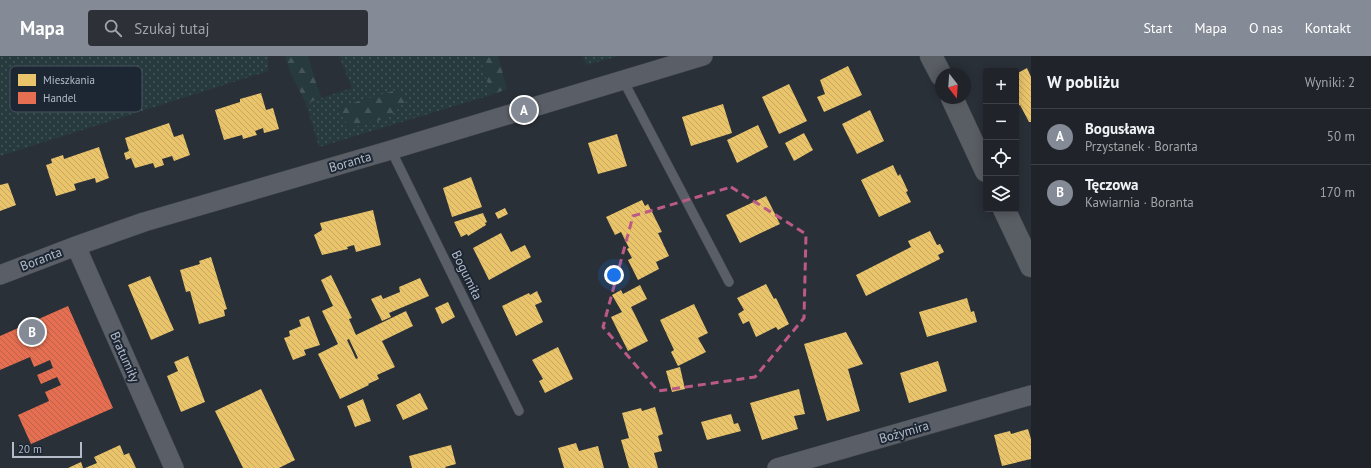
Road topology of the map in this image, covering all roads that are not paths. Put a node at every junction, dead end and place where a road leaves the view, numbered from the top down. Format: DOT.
graph roads {
  1 [pos="703,56"];
  2 [pos="931,56"];
  3 [pos="937,68"];
  4 [pos="623,80"];
  5 [pos="955,104"];
  6 [pos="391,150"];
  7 [pos="983,164"];
  8 [pos="1005,212"];
  9 [pos="76,246"];
  10 [pos="1031,266"];
  11 [pos="0,275"];
  12 [pos="729,282"];
  13 [pos="1031,395"];
  14 [pos="519,411"];
  15 [pos="174,468"];
  16 [pos="777,468"];
  1 -- 4 [label="street, Boranta"];
  2 -- 3 [label="street"];
  4 -- 6 [label="street, Boranta"];
  4 -- 12 [label="lane"];
  5 -- 7 [label="street"];
  6 -- 9 [label="street, Boranta"];
  6 -- 14 [label="lane, Bogumiła"];
  8 -- 10 [label="street"];
  9 -- 11 [label="street, Boranta"];
  9 -- 15 [label="street, Bratumiły"];
  13 -- 16 [label="street, Bożymira"];
}
